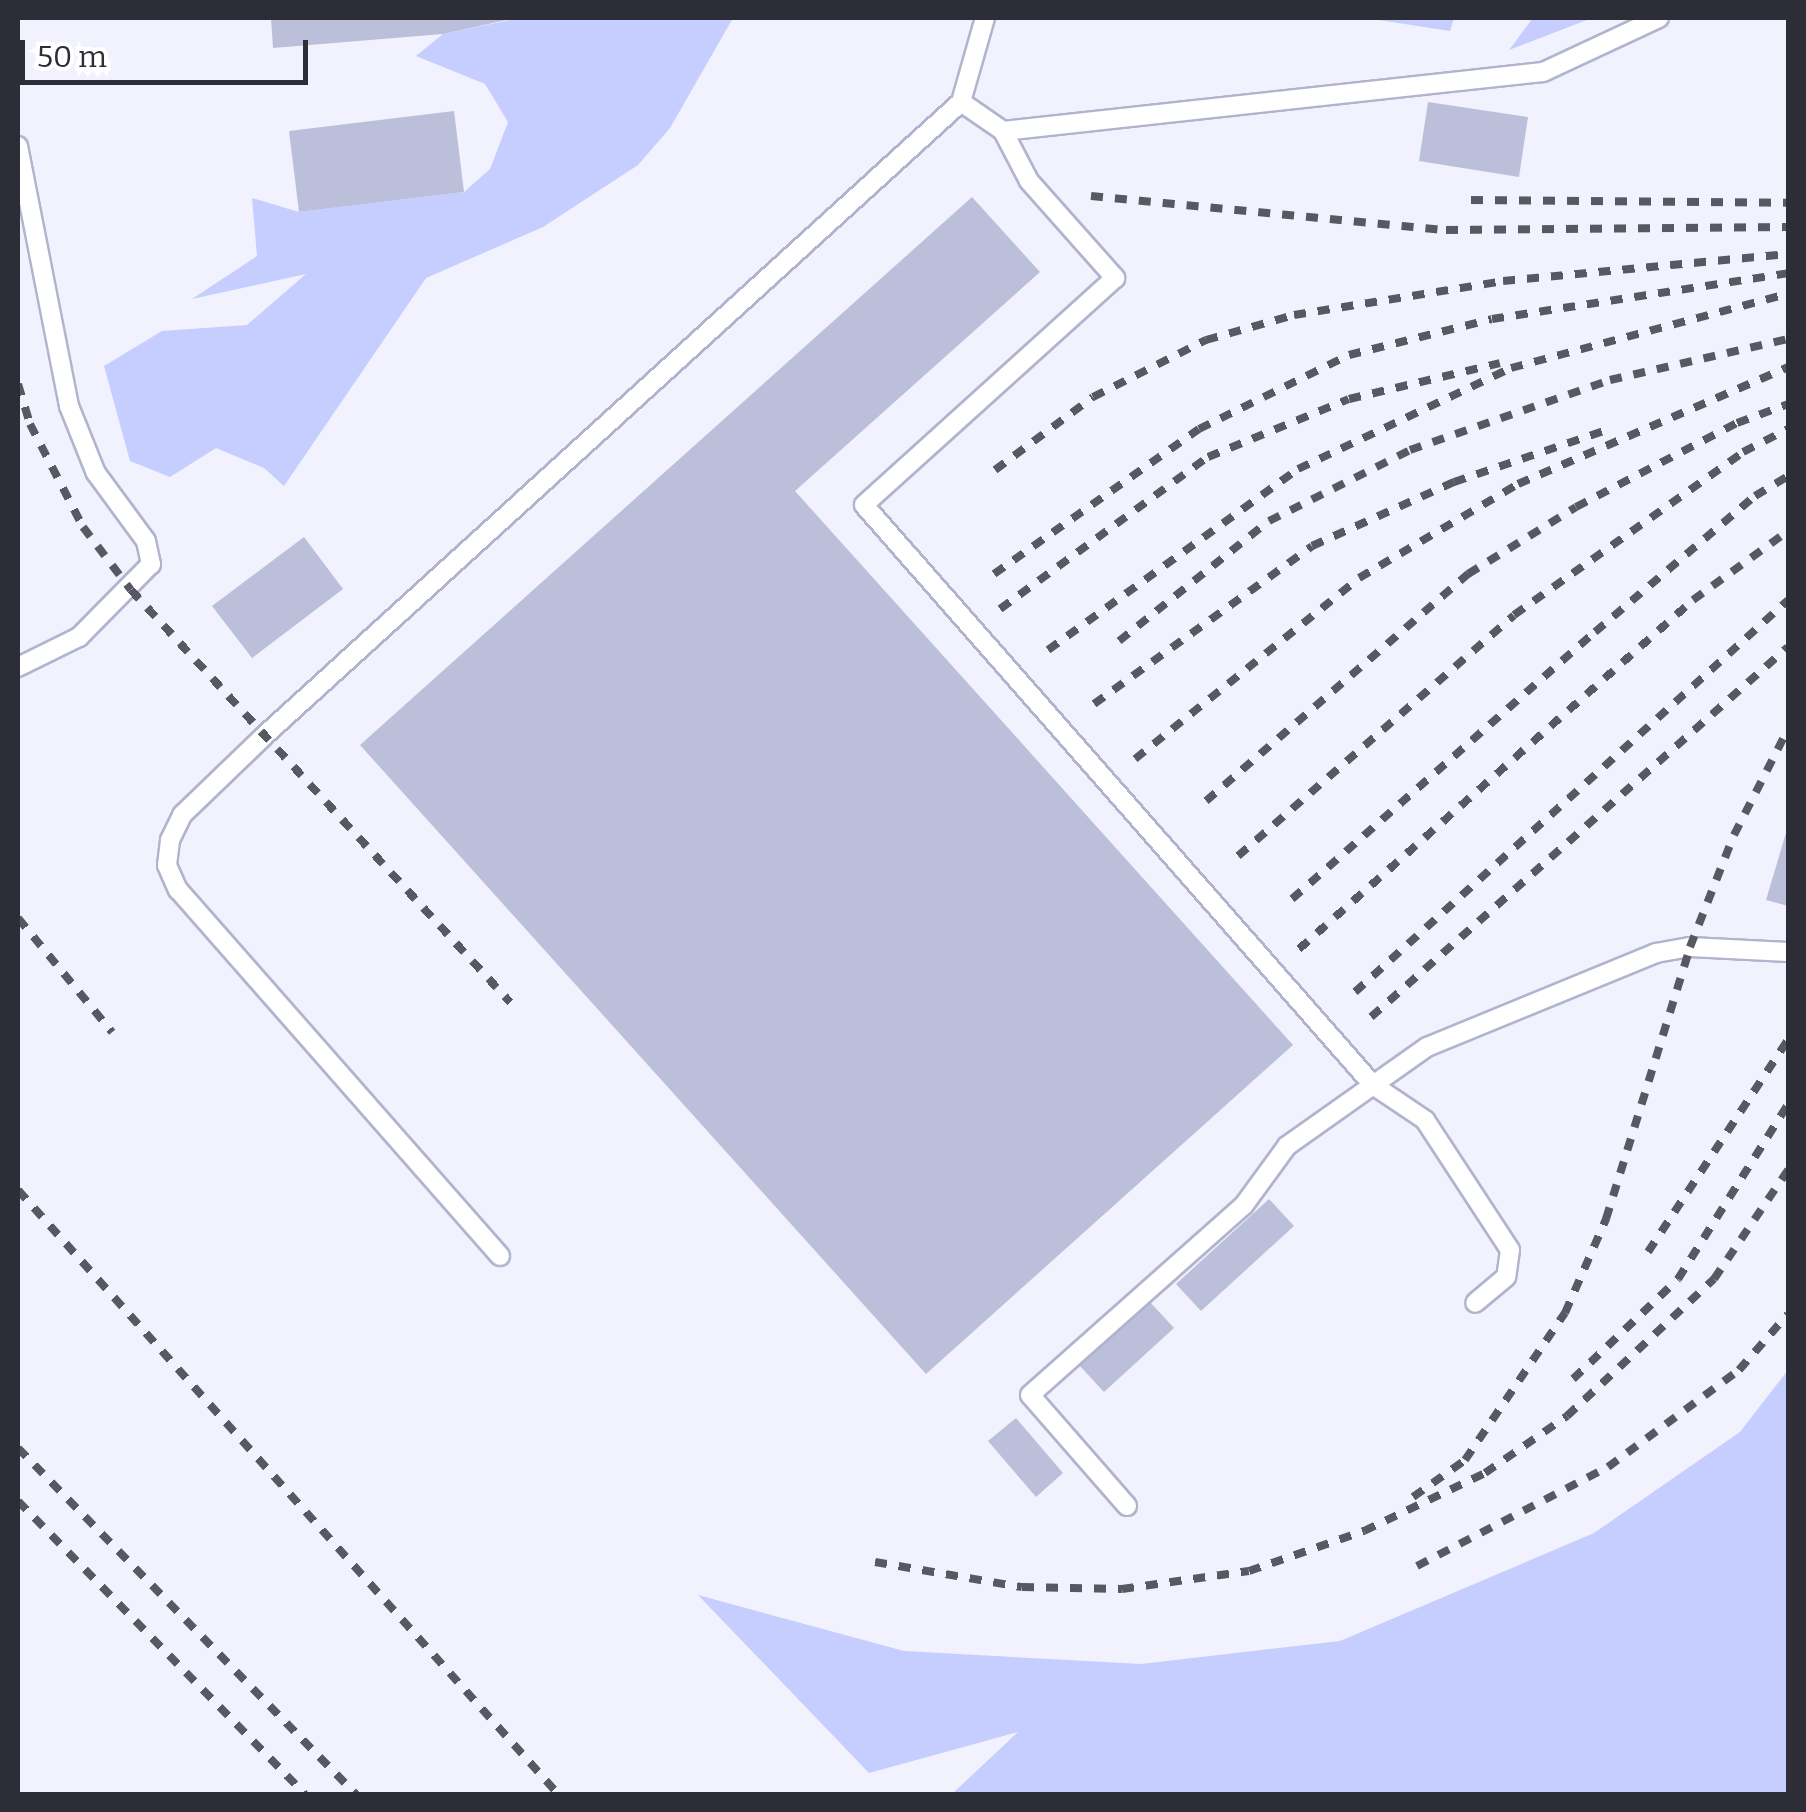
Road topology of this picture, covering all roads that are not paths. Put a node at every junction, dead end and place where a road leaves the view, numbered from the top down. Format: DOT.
graph roads {
  1 [pos="985,18"];
  2 [pos="1659,18"];
  3 [pos="962,102"];
  4 [pos="1002,131"];
  5 [pos="18,146"];
  6 [pos="18,667"];
  7 [pos="1788,952"];
  8 [pos="1373,1084"];
  9 [pos="500,1256"];
  10 [pos="1475,1304"];
  11 [pos="1127,1506"];
  1 -- 3 [label="lane"];
  2 -- 4 [label="lane"];
  3 -- 4 [label="lane"];
  3 -- 9 [label="lane"];
  4 -- 8 [label="lane"];
  5 -- 6 [label="lane"];
  7 -- 8 [label="lane"];
  8 -- 10 [label="lane"];
  8 -- 11 [label="lane"];
}
